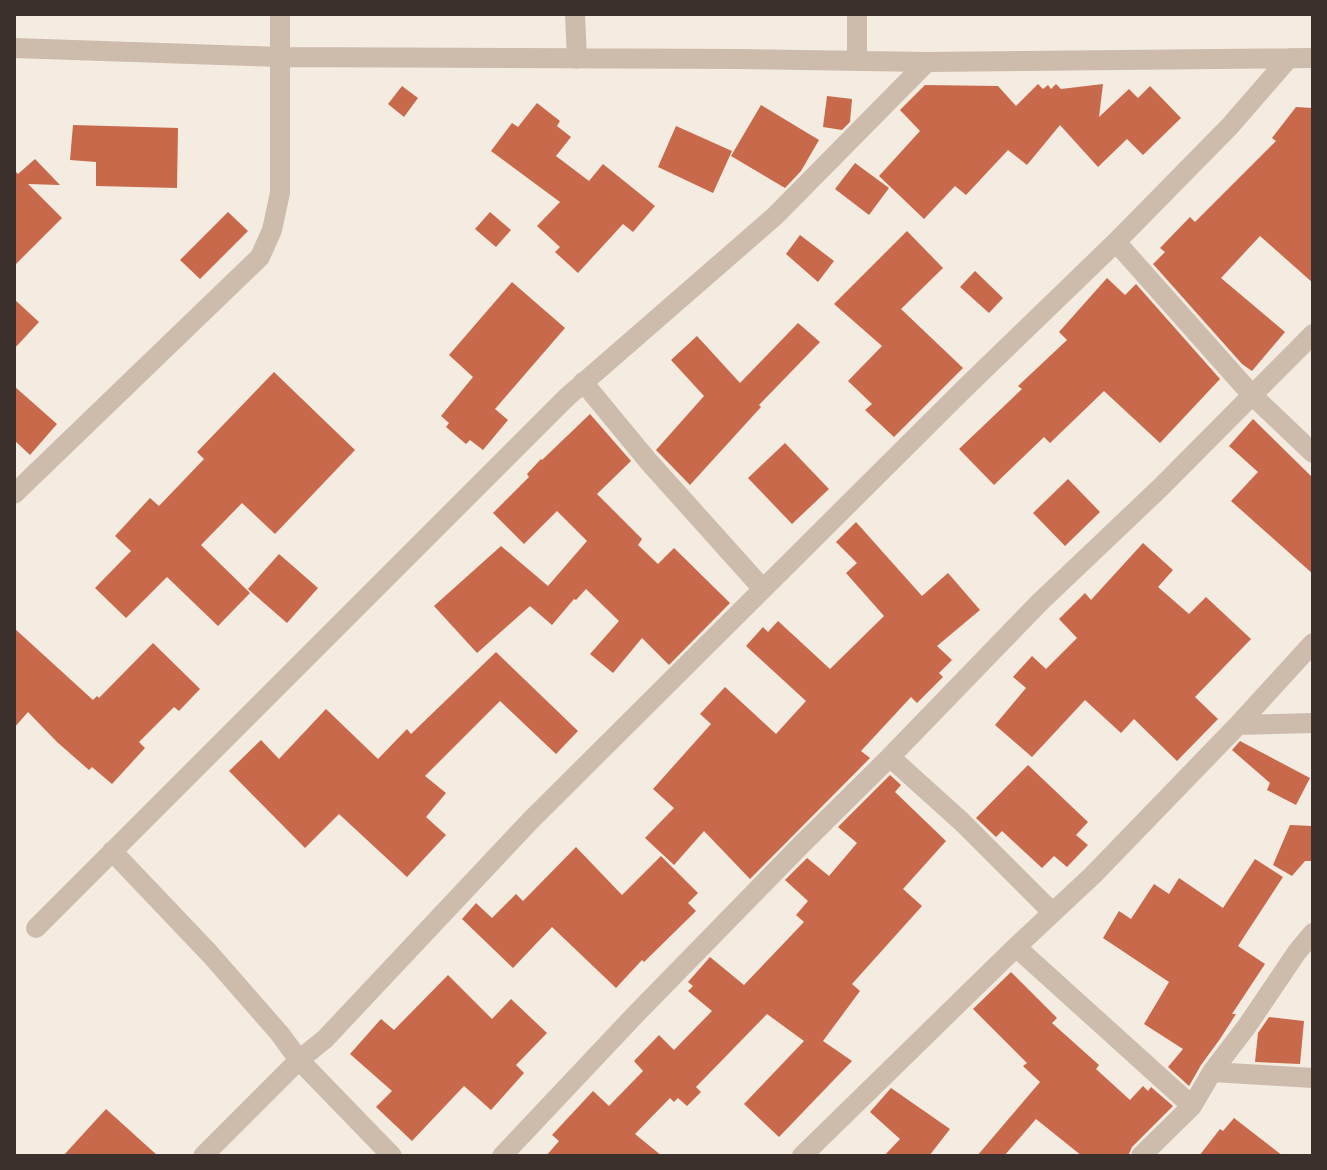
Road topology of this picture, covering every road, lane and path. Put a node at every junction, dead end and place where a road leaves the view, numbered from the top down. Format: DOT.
graph roads {
  1 [pos="280,14"];
  2 [pos="575,14"];
  3 [pos="857,14"];
  4 [pos="14,48"];
  5 [pos="280,57"];
  6 [pos="1289,58"];
  7 [pos="1313,58"];
  8 [pos="577,59"];
  9 [pos="857,60"];
  10 [pos="927,62"];
  11 [pos="1116,242"];
  12 [pos="1313,334"];
  13 [pos="583,382"];
  14 [pos="1252,395"];
  15 [pos="1313,453"];
  16 [pos="14,494"];
  17 [pos="763,589"];
  18 [pos="1313,643"];
  19 [pos="1313,723"];
  20 [pos="1238,725"];
  21 [pos="890,757"];
  22 [pos="112,851"];
  23 [pos="1052,912"];
  24 [pos="36,928"];
  25 [pos="1313,933"];
  26 [pos="1016,947"];
  27 [pos="299,1060"];
  28 [pos="1212,1072"];
  29 [pos="1313,1078"];
  30 [pos="1192,1106"];
  31 [pos="203,1156"];
  32 [pos="392,1156"];
  33 [pos="502,1156"];
  34 [pos="802,1156"];
  35 [pos="1141,1156"];
  1 -- 5 [label="street"];
  2 -- 8 [label="street"];
  3 -- 9 [label="street"];
  4 -- 5 [label="street"];
  5 -- 8 [label="street"];
  5 -- 16 [label="street"];
  6 -- 7 [label="street"];
  6 -- 10 [label="street"];
  6 -- 11 [label="street"];
  8 -- 9 [label="street"];
  9 -- 10 [label="street"];
  10 -- 13 [label="street"];
  11 -- 14 [label="street"];
  11 -- 17 [label="street"];
  12 -- 14 [label="street"];
  13 -- 17 [label="street"];
  13 -- 22 [label="street"];
  14 -- 15 [label="street"];
  14 -- 21 [label="street"];
  17 -- 27 [label="street"];
  18 -- 20 [label="street"];
  19 -- 20 [label="street"];
  20 -- 23 [label="street"];
  21 -- 23 [label="street"];
  21 -- 33 [label="street"];
  22 -- 24 [label="street"];
  22 -- 27 [label="street"];
  23 -- 26 [label="street"];
  25 -- 28 [label="street"];
  26 -- 30 [label="street"];
  26 -- 34 [label="street"];
  27 -- 31 [label="street"];
  27 -- 32 [label="street"];
  28 -- 29 [label="street"];
  28 -- 30 [label="street"];
  30 -- 35 [label="street"];
}
